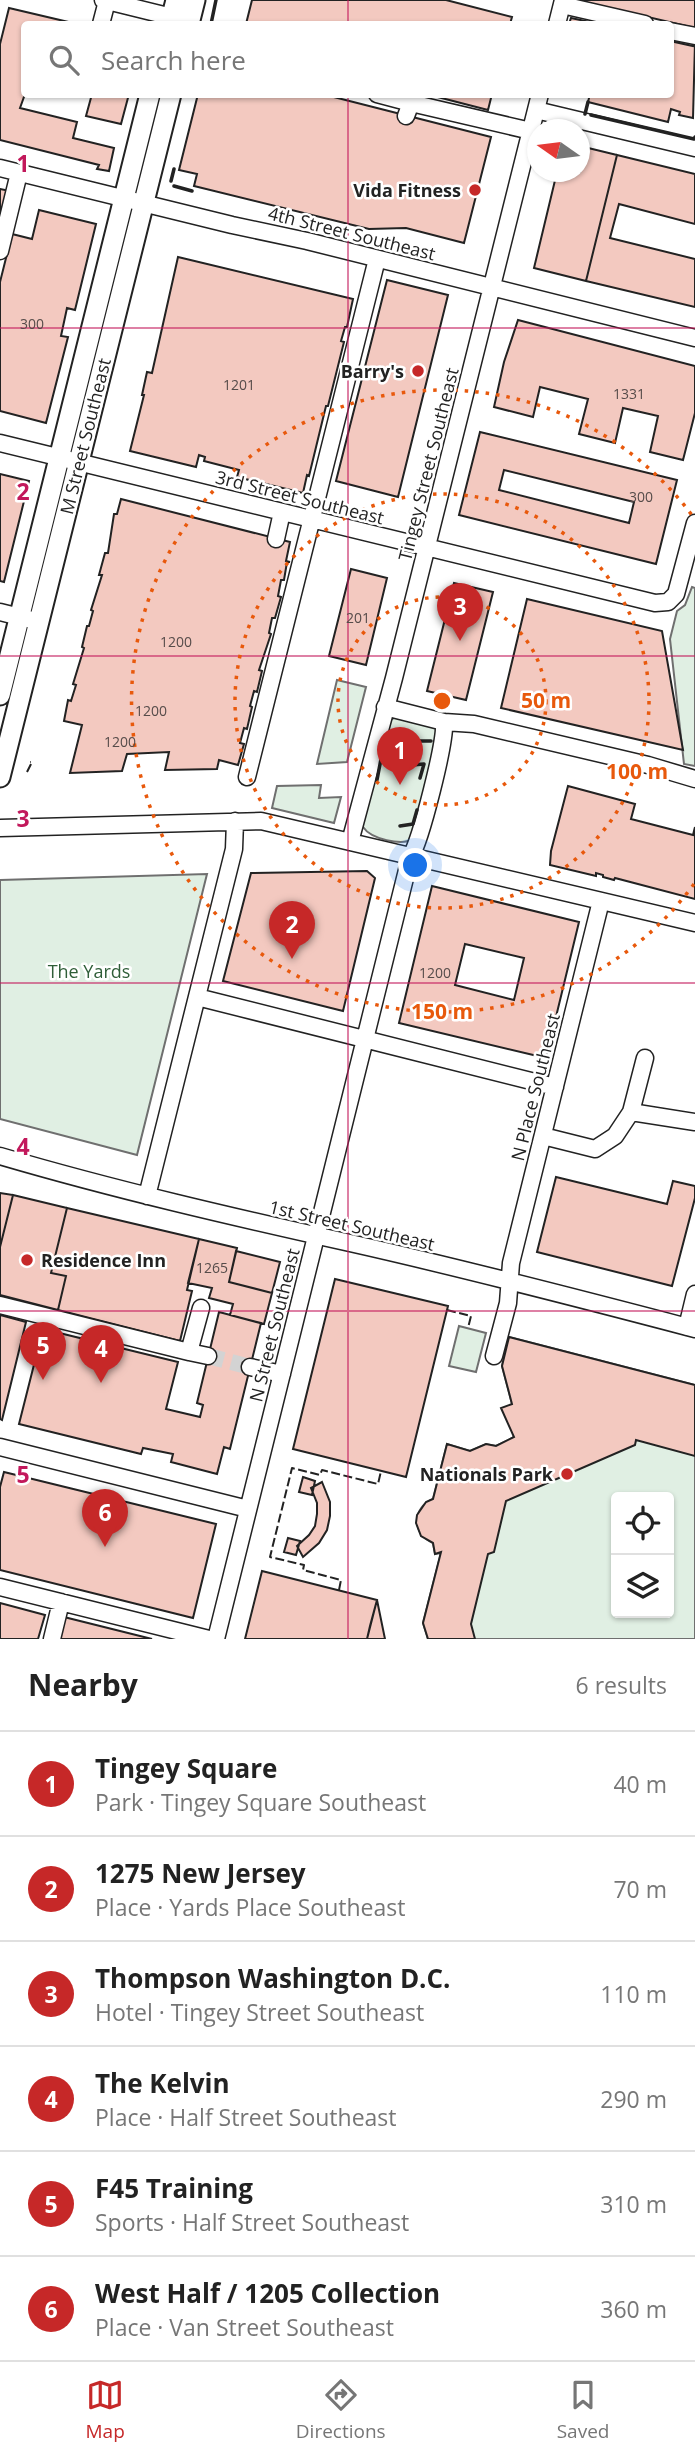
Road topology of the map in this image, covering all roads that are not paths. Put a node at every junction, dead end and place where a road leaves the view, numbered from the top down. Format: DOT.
graph roads {
  1 [pos="195,0"];
  2 [pos="105,1"];
  3 [pos="563,2"];
  4 [pos="176,17"];
  5 [pos="102,21"];
  6 [pos="558,21"];
  7 [pos="634,21"];
  8 [pos="674,32"];
  9 [pos="695,36"];
  10 [pos="149,98"];
  11 [pos="170,98"];
  12 [pos="386,98"];
  13 [pos="538,102"];
  14 [pos="527,130"];
  15 [pos="527,147"];
  16 [pos="695,148"];
  17 [pos="0,168"];
  18 [pos="19,173"];
  19 [pos="124,198"];
  20 [pos="144,203"];
  21 [pos="2,232"];
  22 [pos="0,251"];
  23 [pos="377,259"];
  24 [pos="492,287"];
  25 [pos="695,338"];
  26 [pos="0,443"];
  27 [pos="60,457"];
  28 [pos="79,462"];
  29 [pos="282,512"];
  30 [pos="311,520"];
  31 [pos="695,523"];
  32 [pos="276,539"];
  33 [pos="427,547"];
  34 [pos="0,612"];
  35 [pos="29,619"];
  36 [pos="0,695"];
  37 [pos="385,707"];
  38 [pos="443,722"];
  39 [pos="0,777"];
  40 [pos="247,777"];
  41 [pos="695,779"];
  42 [pos="234,821"];
  43 [pos="0,828"];
  44 [pos="350,842"];
  45 [pos="410,858"];
  46 [pos="601,901"];
  47 [pos="695,923"];
  48 [pos="197,997"];
  49 [pos="365,1039"];
  50 [pos="645,1058"];
  51 [pos="555,1087"];
  52 [pos="631,1112"];
  53 [pos="695,1122"];
  54 [pos="542,1136"];
  55 [pos="0,1156"];
  56 [pos="147,1196"];
  57 [pos="316,1236"];
  58 [pos="509,1282"];
  59 [pos="695,1294"];
  60 [pos="0,1305"];
  61 [pos="201,1308"];
  62 [pos="691,1328"];
  63 [pos="190,1352"];
  64 [pos="208,1356"];
  65 [pos="494,1356"];
  66 [pos="250,1367"];
  67 [pos="282,1374"];
  68 [pos="0,1447"];
  69 [pos="248,1509"];
  70 [pos="0,1587"];
  71 [pos="61,1602"];
  72 [pos="52,1639"];
  73 [pos="209,1639"];
  74 [pos="216,1639"];
  1 -- 4 [label="main road"];
  2 -- 4 [label="street"];
  2 -- 5 [label="street"];
  3 -- 6 [label="street"];
  3 -- 7 [label="street"];
  8 -- 9 [label="street"];
  10 -- 19 [label="main road, M Street Southeast"];
  11 -- 20 [label="main road, M Street Southeast"];
  12 -- 14 [label="street"];
  13 -- 16 [label="street"];
  15 -- 24 [label="street, Tingey Street Southeast"];
  17 -- 18 [label="street, 4th Street Southeast"];
  18 -- 19 [label="street, 4th Street Southeast"];
  18 -- 21 [label="street"];
  19 -- 20 [label="street, 4th Street Southeast"];
  19 -- 27 [label="main road, M Street Southeast"];
  20 -- 23 [label="street, 4th Street Southeast"];
  20 -- 28 [label="main road, M Street Southeast"];
  21 -- 22 [label="street"];
  23 -- 24 [label="street, 4th Street Southeast"];
  23 -- 30 [label="street"];
  24 -- 25 [label="street, 4th Street Southeast"];
  24 -- 33 [label="street, Tingey Street Southeast"];
  26 -- 27 [label="street, 3rd Street Southeast"];
  27 -- 28 [label="street, 3rd Street Southeast"];
  27 -- 35 [label="main road, M Street Southeast"];
  28 -- 29 [label="street, 3rd Street Southeast"];
  28 -- 35 [label="main road, M Street Southeast"];
  29 -- 30 [label="street, 3rd Street Southeast"];
  29 -- 32 [label="street"];
  30 -- 33 [label="street, 3rd Street Southeast"];
  30 -- 40 [label="street"];
  31 -- 33 [label="street, 3rd Street Southeast"];
  33 -- 37 [label="street, Tingey Street Southeast"];
  34 -- 35 [label="street"];
  35 -- 36 [label="main road, M Street Southeast"];
  35 -- 39 [label="main road, M Street Southeast"];
  37 -- 38 [label="street"];
  37 -- 44 [label="street, Tingey Street Southeast"];
  38 -- 41 [label="street"];
  38 -- 45 [label="street, N Street Southeast"];
  42 -- 43 [label="street"];
  42 -- 44 [label="street"];
  42 -- 48 [label="street"];
  44 -- 45 [label="street"];
  45 -- 46 [label="street"];
  45 -- 49 [label="street, N Street Southeast"];
  46 -- 47 [label="street"];
  46 -- 51 [label="street, N Place Southeast"];
  48 -- 49 [label="street"];
  48 -- 56 [label="street"];
  49 -- 51 [label="street"];
  49 -- 57 [label="street, N Street Southeast"];
  50 -- 52 [label="street"];
  51 -- 54 [label="street, N Place Southeast"];
  52 -- 53 [label="street"];
  52 -- 54 [label="street"];
  54 -- 58 [label="street, N Place Southeast"];
  55 -- 56 [label="street, 1st Street Southeast"];
  56 -- 57 [label="street, 1st Street Southeast"];
  57 -- 58 [label="street, 1st Street Southeast"];
  57 -- 67 [label="street, N Street Southeast"];
  58 -- 62 [label="street, 1st Street Southeast"];
  58 -- 65 [label="street, N Place Southeast"];
  59 -- 62 [label="street"];
  60 -- 63 [label="street"];
  61 -- 63 [label="street"];
  63 -- 64 [label="street"];
  66 -- 67 [label="street"];
  67 -- 69 [label="street, N Street Southeast"];
  68 -- 69 [label="street"];
  69 -- 74 [label="street, N Street Southeast"];
  70 -- 71 [label="street"];
  71 -- 72 [label="street"];
  71 -- 73 [label="street"];
}
